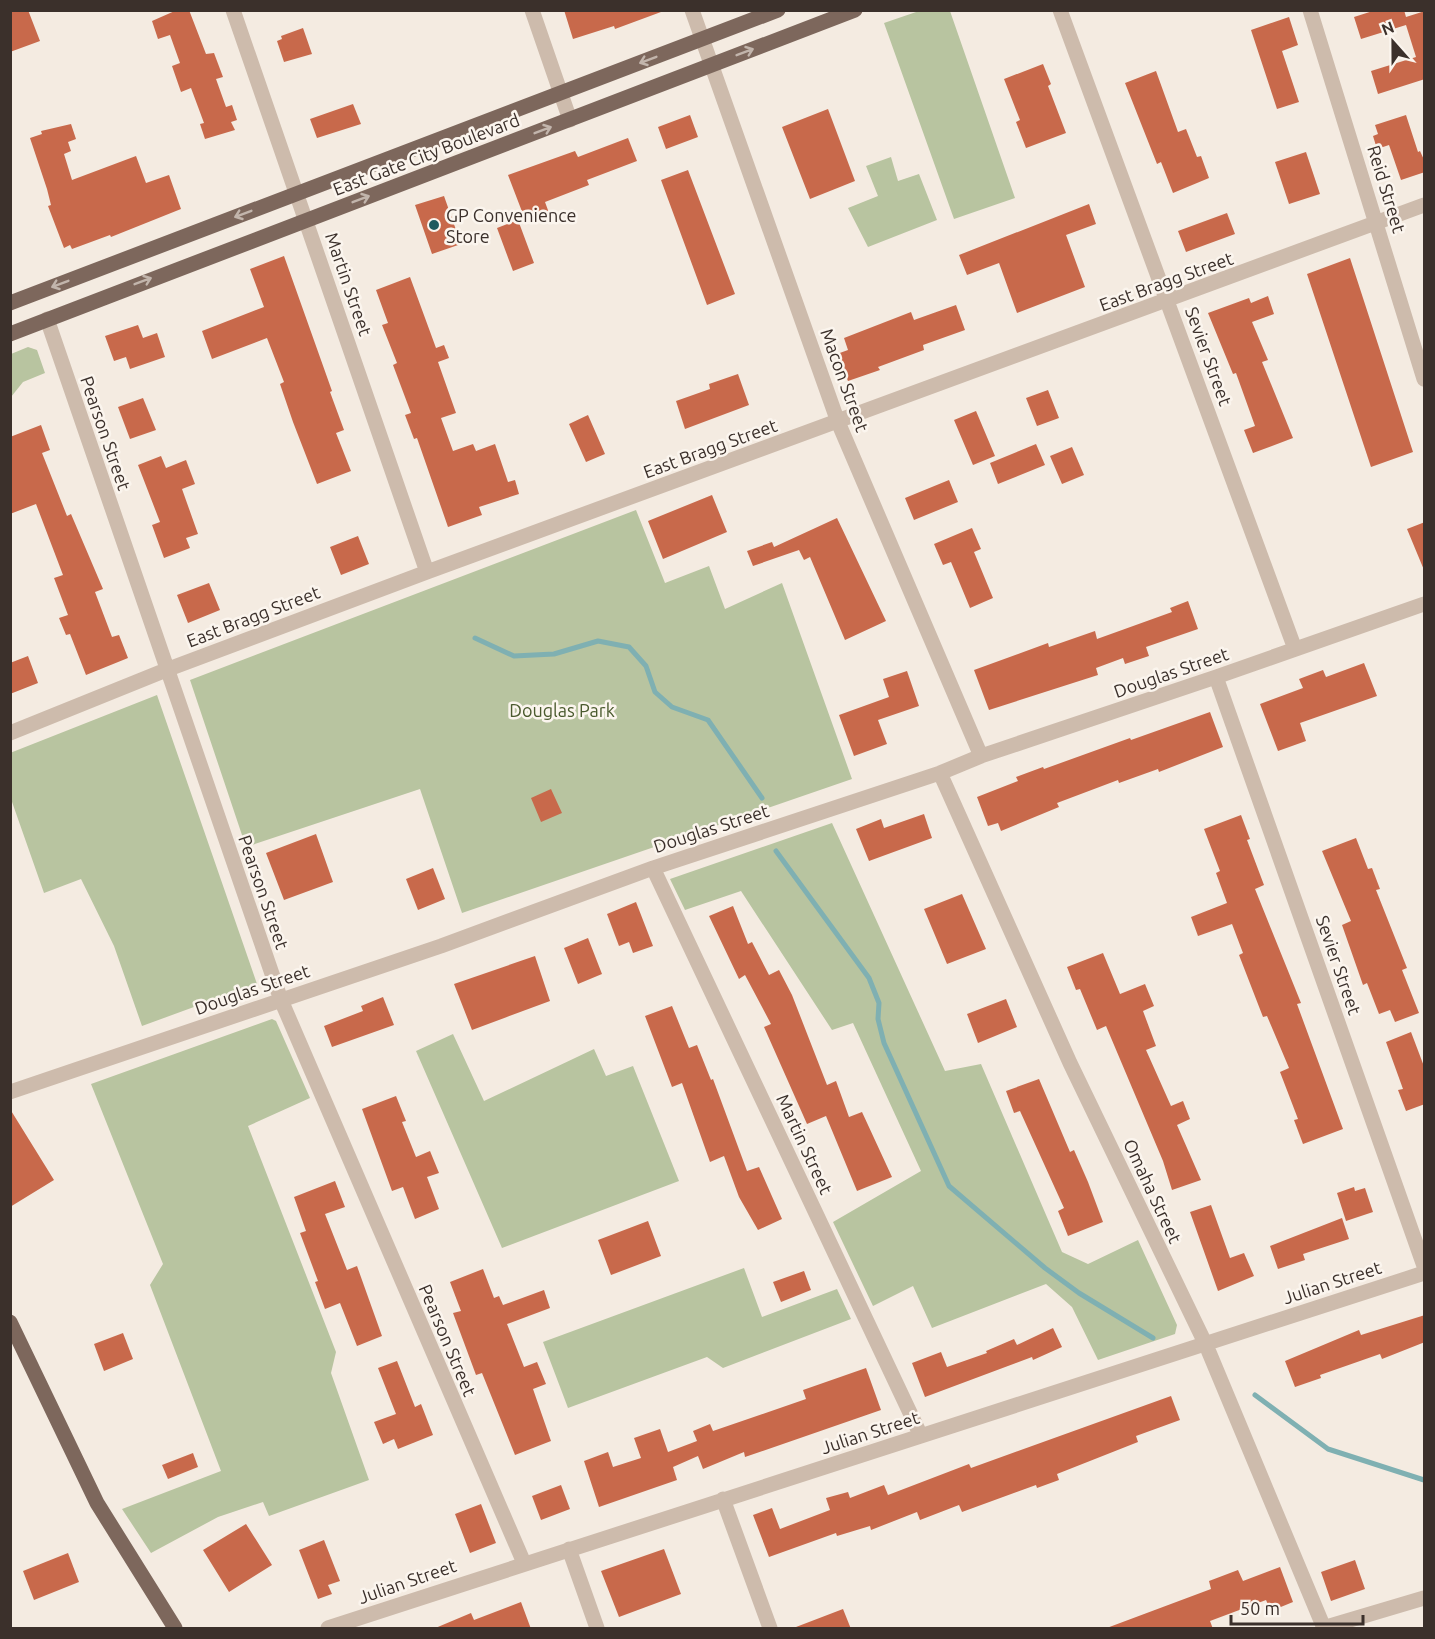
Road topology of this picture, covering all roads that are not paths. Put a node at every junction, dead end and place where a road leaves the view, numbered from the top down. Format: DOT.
graph roads {
  1 [pos="233,10"];
  2 [pos="532,10"];
  3 [pos="692,10"];
  4 [pos="778,10"];
  5 [pos="1060,10"];
  6 [pos="1310,10"];
  7 [pos="854,11"];
  8 [pos="702,39"];
  9 [pos="712,65"];
  10 [pos="561,94"];
  11 [pos="570,120"];
  12 [pos="297,193"];
  13 [pos="1425,205"];
  14 [pos="306,220"];
  15 [pos="1378,222"];
  16 [pos="1169,301"];
  17 [pos="10,303"];
  18 [pos="47,319"];
  19 [pos="10,334"];
  20 [pos="1425,379"];
  21 [pos="838,422"];
  22 [pos="427,572"];
  23 [pos="1425,604"];
  24 [pos="1295,649"];
  25 [pos="165,670"];
  26 [pos="1216,677"];
  27 [pos="10,733"];
  28 [pos="981,756"];
  29 [pos="940,773"];
  30 [pos="653,868"];
  31 [pos="281,1000"];
  32 [pos="10,1092"];
  33 [pos="1425,1266"];
  34 [pos="1425,1273"];
  35 [pos="10,1322"];
  36 [pos="1206,1344"];
  37 [pos="921,1436"];
  38 [pos="723,1499"];
  39 [pos="568,1549"];
  40 [pos="524,1563"];
  41 [pos="1425,1598"];
  42 [pos="1323,1628"];
  43 [pos="175,1629"];
  44 [pos="328,1629"];
  45 [pos="597,1629"];
  46 [pos="770,1629"];
  1 -- 12 [label="street, Martin Street"];
  2 -- 10 [label="street"];
  3 -- 8 [label="street, Macon Street"];
  4 -- 8 [label="main road, East Gate City Boulevard"];
  5 -- 16 [label="street, Sevier Street"];
  6 -- 15 [label="street, Reid Street"];
  9 -- 7 [label="main road, East Gate City Boulevard, one-way"];
  8 -- 9 [label="street, Macon Street"];
  8 -- 10 [label="main road, East Gate City Boulevard, one-way"];
  9 -- 11 [label="main road, East Gate City Boulevard"];
  9 -- 21 [label="street, Macon Street"];
  10 -- 11 [label="street"];
  10 -- 12 [label="main road, East Gate City Boulevard"];
  14 -- 11 [label="main road, East Gate City Boulevard, one-way"];
  12 -- 14 [label="street, Martin Street"];
  12 -- 17 [label="main road, East Gate City Boulevard, one-way"];
  13 -- 15 [label="street, East Bragg Street"];
  18 -- 14 [label="main road, East Gate City Boulevard, one-way"];
  14 -- 22 [label="street, Martin Street"];
  15 -- 16 [label="street, East Bragg Street"];
  15 -- 20 [label="street, Reid Street"];
  16 -- 21 [label="street, East Bragg Street"];
  16 -- 24 [label="street, Sevier Street"];
  18 -- 19 [label="main road, East Gate City Boulevard"];
  18 -- 25 [label="street, Pearson Street"];
  21 -- 22 [label="street, East Bragg Street"];
  21 -- 28 [label="street, Macon Street"];
  22 -- 25 [label="street, East Bragg Street"];
  23 -- 24 [label="street, Douglas Street"];
  24 -- 26 [label="street, Douglas Street"];
  25 -- 27 [label="street, East Bragg Street"];
  25 -- 31 [label="street, Pearson Street"];
  26 -- 28 [label="street, Douglas Street"];
  26 -- 33 [label="street, Sevier Street"];
  28 -- 29 [label="street, Douglas Street"];
  29 -- 30 [label="street, Douglas Street"];
  29 -- 36 [label="street, Omaha Street"];
  30 -- 31 [label="street, Douglas Street"];
  30 -- 37 [label="street, Martin Street"];
  31 -- 32 [label="street, Douglas Street"];
  31 -- 40 [label="street, Pearson Street"];
  34 -- 36 [label="street, Julian Street"];
  35 -- 43 [label="main road"];
  36 -- 37 [label="street, Julian Street"];
  36 -- 42 [label="street, Omaha Street"];
  37 -- 38 [label="street, Julian Street"];
  38 -- 39 [label="street, Julian Street"];
  38 -- 46 [label="street"];
  39 -- 40 [label="street, Julian Street"];
  39 -- 45 [label="street"];
  40 -- 44 [label="street, Julian Street"];
  41 -- 42 [label="street"];
}
